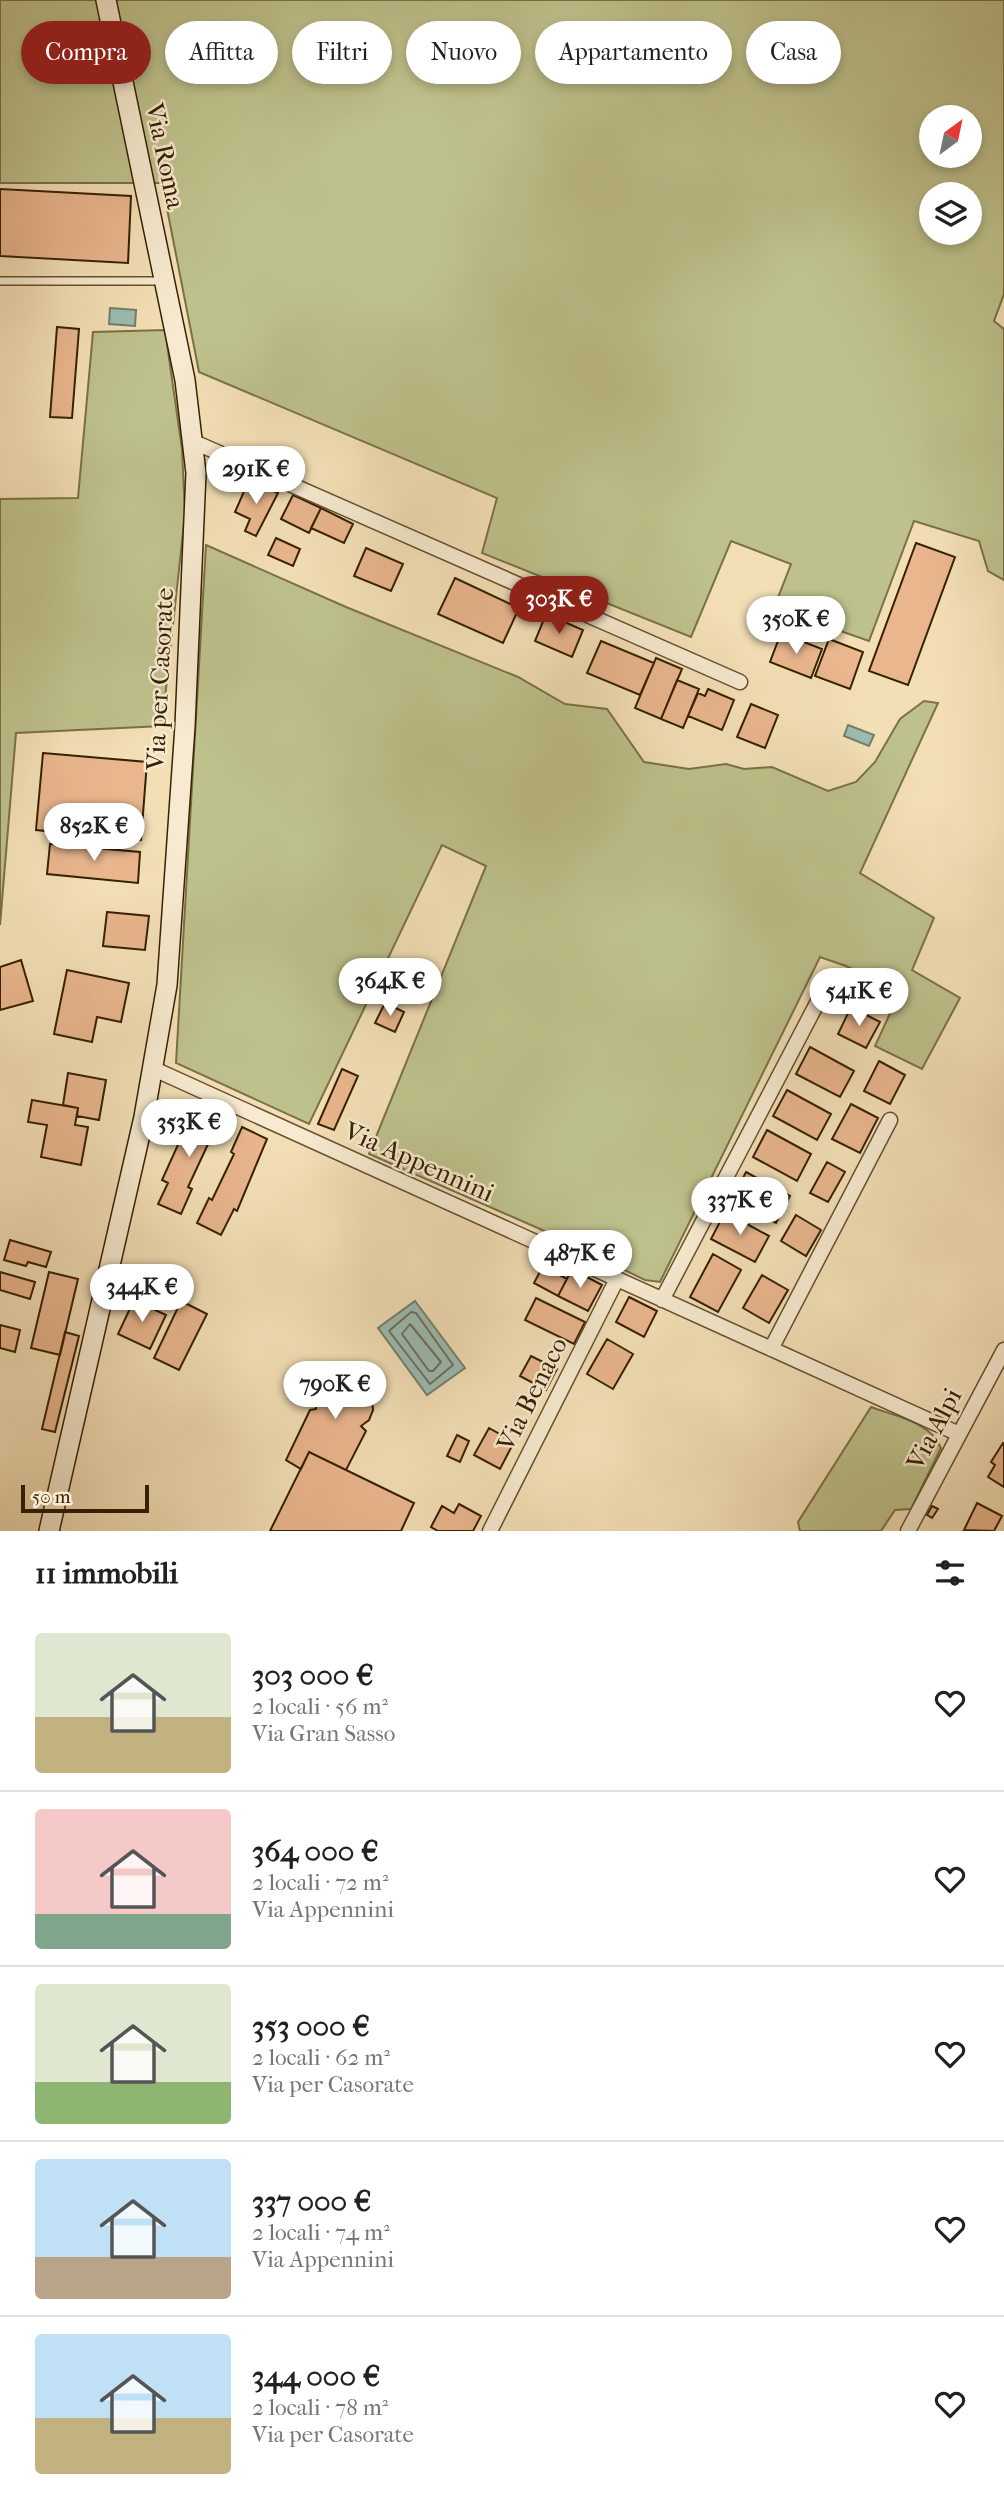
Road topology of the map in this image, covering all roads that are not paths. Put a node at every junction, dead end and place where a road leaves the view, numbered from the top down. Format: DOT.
graph roads {
  1 [pos="106,0"];
  2 [pos="0,281"];
  3 [pos="164,281"];
  4 [pos="194,442"];
  5 [pos="740,682"];
  6 [pos="825,988"];
  7 [pos="155,1069"];
  8 [pos="890,1119"];
  9 [pos="617,1279"];
  10 [pos="662,1300"];
  11 [pos="771,1349"];
  12 [pos="1004,1350"];
  13 [pos="959,1434"];
  14 [pos="48,1531"];
  15 [pos="491,1531"];
  16 [pos="908,1531"];
  1 -- 3 [label="street, Via Roma"];
  2 -- 3 [label="lane"];
  3 -- 4 [label="street, Via per Casorate"];
  4 -- 5 [label="street"];
  4 -- 7 [label="street, Via per Casorate"];
  6 -- 10 [label="street"];
  7 -- 9 [label="street, Via Appennini"];
  7 -- 14 [label="street, Via per Casorate"];
  8 -- 11 [label="street"];
  9 -- 10 [label="street, Via Appennini"];
  9 -- 15 [label="street, Via Benaco"];
  10 -- 11 [label="street, Via Appennini"];
  11 -- 13 [label="street, Via Appennini"];
  12 -- 13 [label="street, Via Alpi"];
  13 -- 16 [label="street, Via Alpi"];
}
